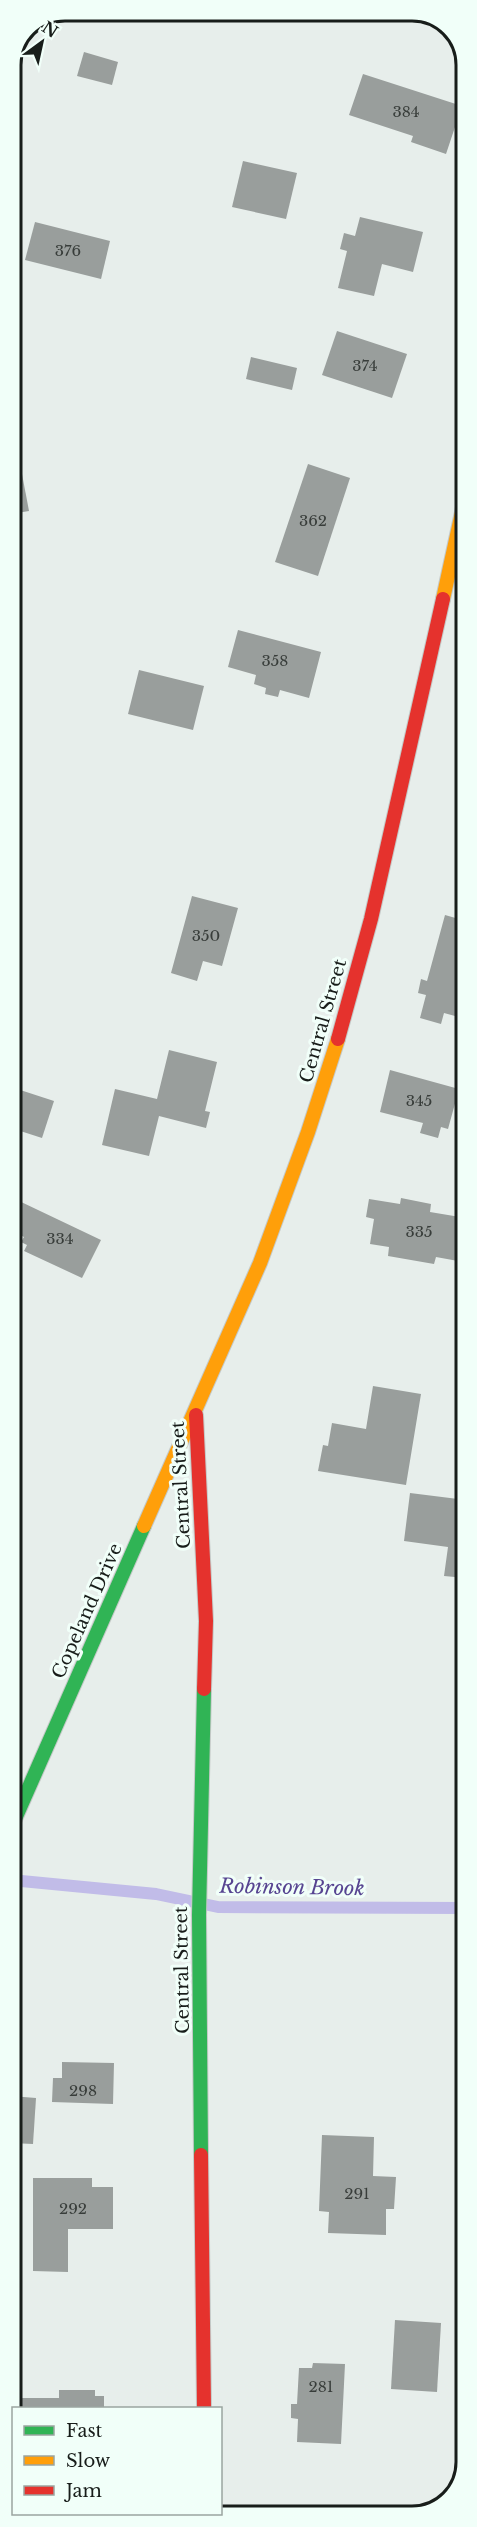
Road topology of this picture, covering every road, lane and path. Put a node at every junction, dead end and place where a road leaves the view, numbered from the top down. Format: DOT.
graph roads {
  1 [pos="456,538"];
  2 [pos="195,1408"];
  3 [pos="21,1805"];
  4 [pos="204,2407"];
  1 -- 2 [label="main road, Central Street"];
  2 -- 3 [label="main road, Copeland Drive"];
  2 -- 4 [label="main road, Central Street"];
}
